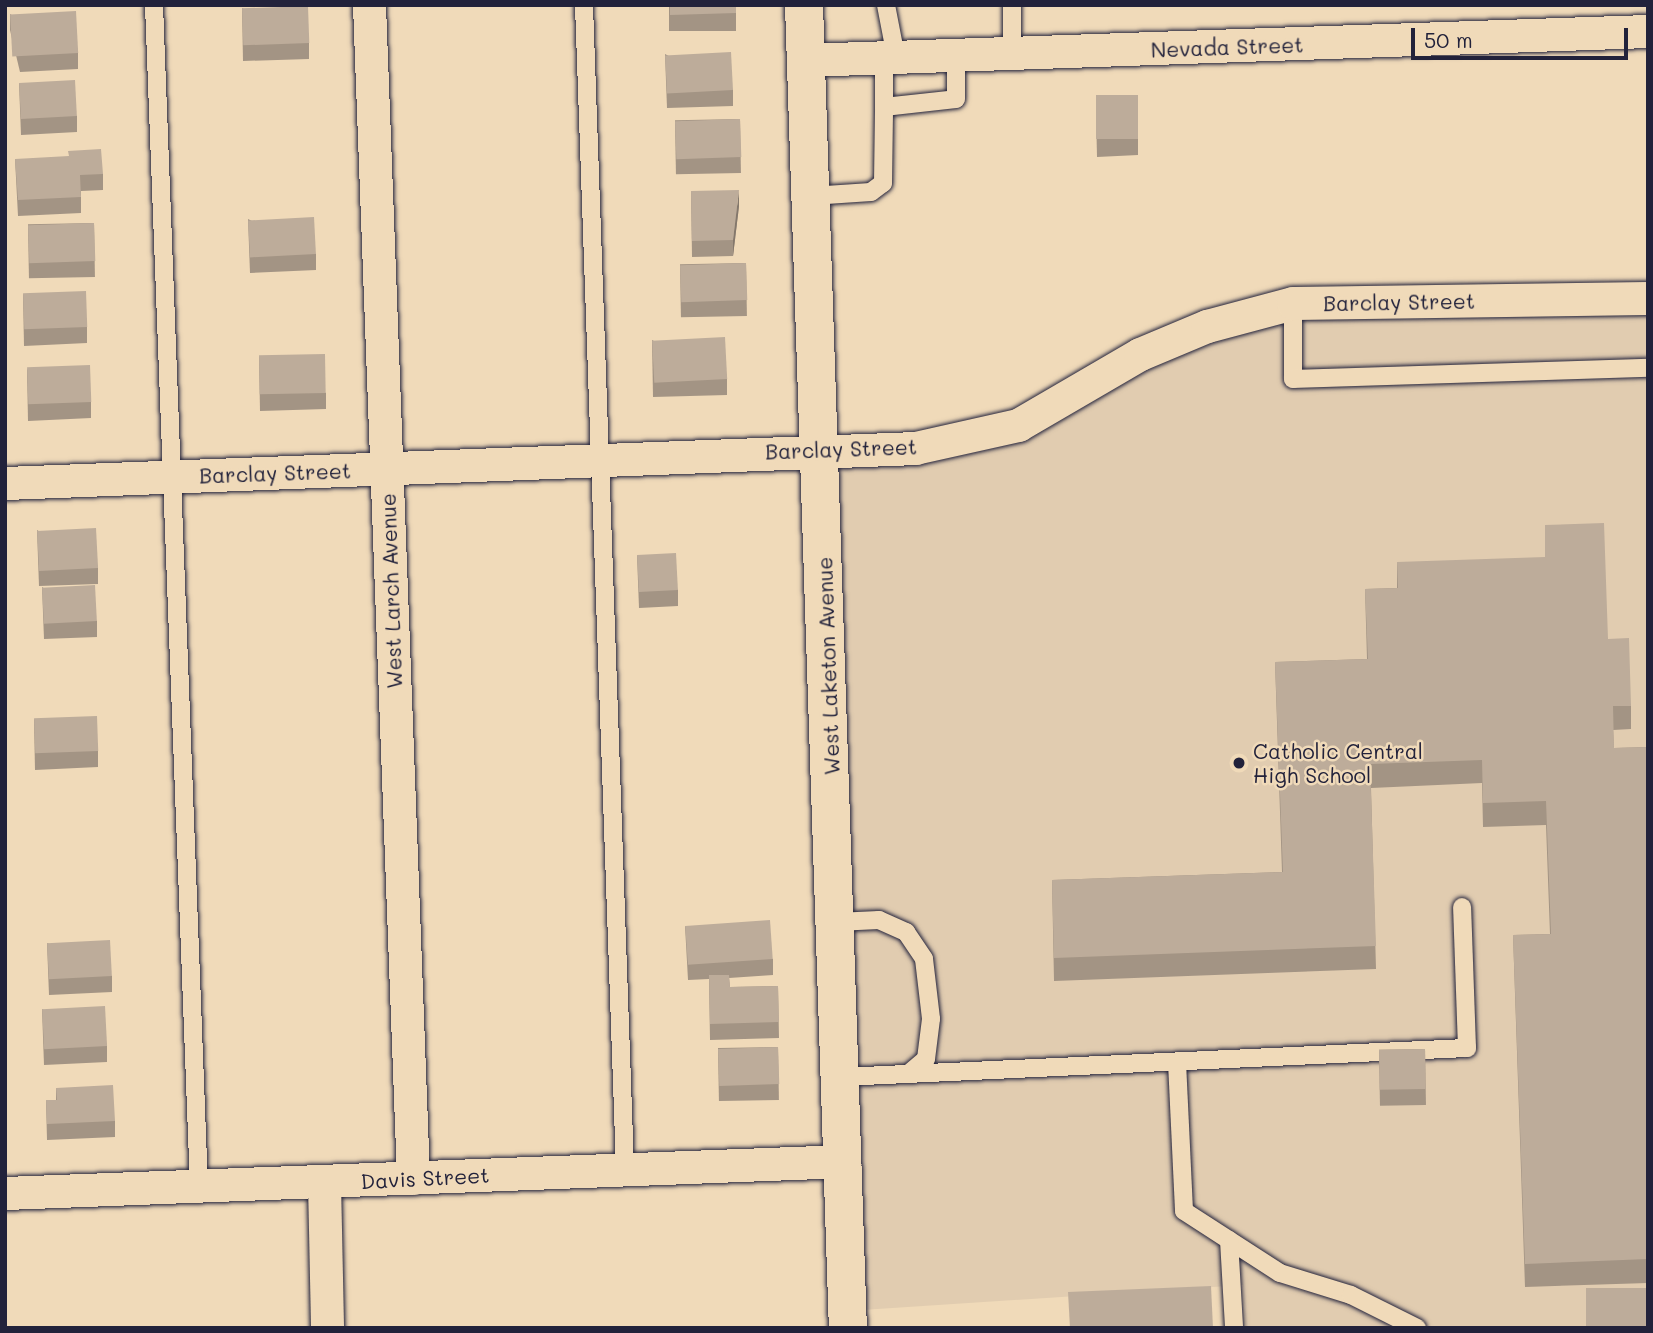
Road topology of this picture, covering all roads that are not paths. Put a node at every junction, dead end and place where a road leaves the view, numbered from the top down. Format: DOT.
graph roads {
  1 [pos="154,5"];
  2 [pos="369,5"];
  3 [pos="584,5"];
  4 [pos="804,5"];
  5 [pos="886,5"];
  6 [pos="1012,5"];
  7 [pos="1648,32"];
  8 [pos="956,55"];
  9 [pos="1012,55"];
  10 [pos="890,58"];
  11 [pos="806,60"];
  12 [pos="884,107"];
  13 [pos="811,195"];
  14 [pos="1648,298"];
  15 [pos="1293,303"];
  16 [pos="1648,369"];
  17 [pos="821,450"];
  18 [pos="602,460"];
  19 [pos="387,469"];
  20 [pos="171,477"];
  21 [pos="5,483"];
  22 [pos="1462,906"];
  23 [pos="836,922"];
  24 [pos="1177,1062"];
  25 [pos="908,1074"];
  26 [pos="842,1077"];
  27 [pos="844,1161"];
  28 [pos="625,1170"];
  29 [pos="413,1178"];
  30 [pos="324,1182"];
  31 [pos="199,1186"];
  32 [pos="5,1193"];
  33 [pos="1230,1240"];
  34 [pos="327,1328"];
  35 [pos="848,1328"];
  36 [pos="1234,1328"];
  37 [pos="1417,1328"];
  1 -- 20 [label="lane"];
  2 -- 19 [label="street, West Larch Avenue"];
  3 -- 18 [label="lane"];
  4 -- 11 [label="main road, West Laketon Avenue"];
  5 -- 10 [label="lane"];
  6 -- 9 [label="lane"];
  7 -- 9 [label="street, Nevada Street"];
  8 -- 9 [label="street, Nevada Street"];
  8 -- 10 [label="street, Nevada Street"];
  8 -- 12 [label="lane"];
  10 -- 11 [label="street, Nevada Street"];
  10 -- 12 [label="lane"];
  11 -- 13 [label="main road, West Laketon Avenue"];
  12 -- 13 [label="lane"];
  13 -- 17 [label="main road, West Laketon Avenue"];
  14 -- 15 [label="street, Barclay Street"];
  15 -- 16 [label="lane"];
  15 -- 17 [label="street, Barclay Street"];
  17 -- 18 [label="street, Barclay Street"];
  17 -- 23 [label="main road, West Laketon Avenue"];
  18 -- 19 [label="street, Barclay Street"];
  18 -- 28 [label="lane"];
  19 -- 20 [label="street, Barclay Street"];
  19 -- 29 [label="street, West Larch Avenue"];
  20 -- 21 [label="street, Barclay Street"];
  20 -- 31 [label="lane"];
  22 -- 24 [label="lane"];
  23 -- 25 [label="lane"];
  23 -- 26 [label="main road, West Laketon Avenue"];
  24 -- 25 [label="lane"];
  24 -- 33 [label="lane"];
  25 -- 26 [label="lane"];
  26 -- 27 [label="main road, West Laketon Avenue"];
  27 -- 28 [label="street, Davis Street"];
  27 -- 35 [label="main road, West Laketon Avenue"];
  28 -- 29 [label="street, Davis Street"];
  29 -- 30 [label="street, Davis Street"];
  30 -- 31 [label="street, Davis Street"];
  30 -- 34 [label="street"];
  31 -- 32 [label="street, Davis Street"];
  33 -- 36 [label="lane"];
  33 -- 37 [label="lane"];
}
